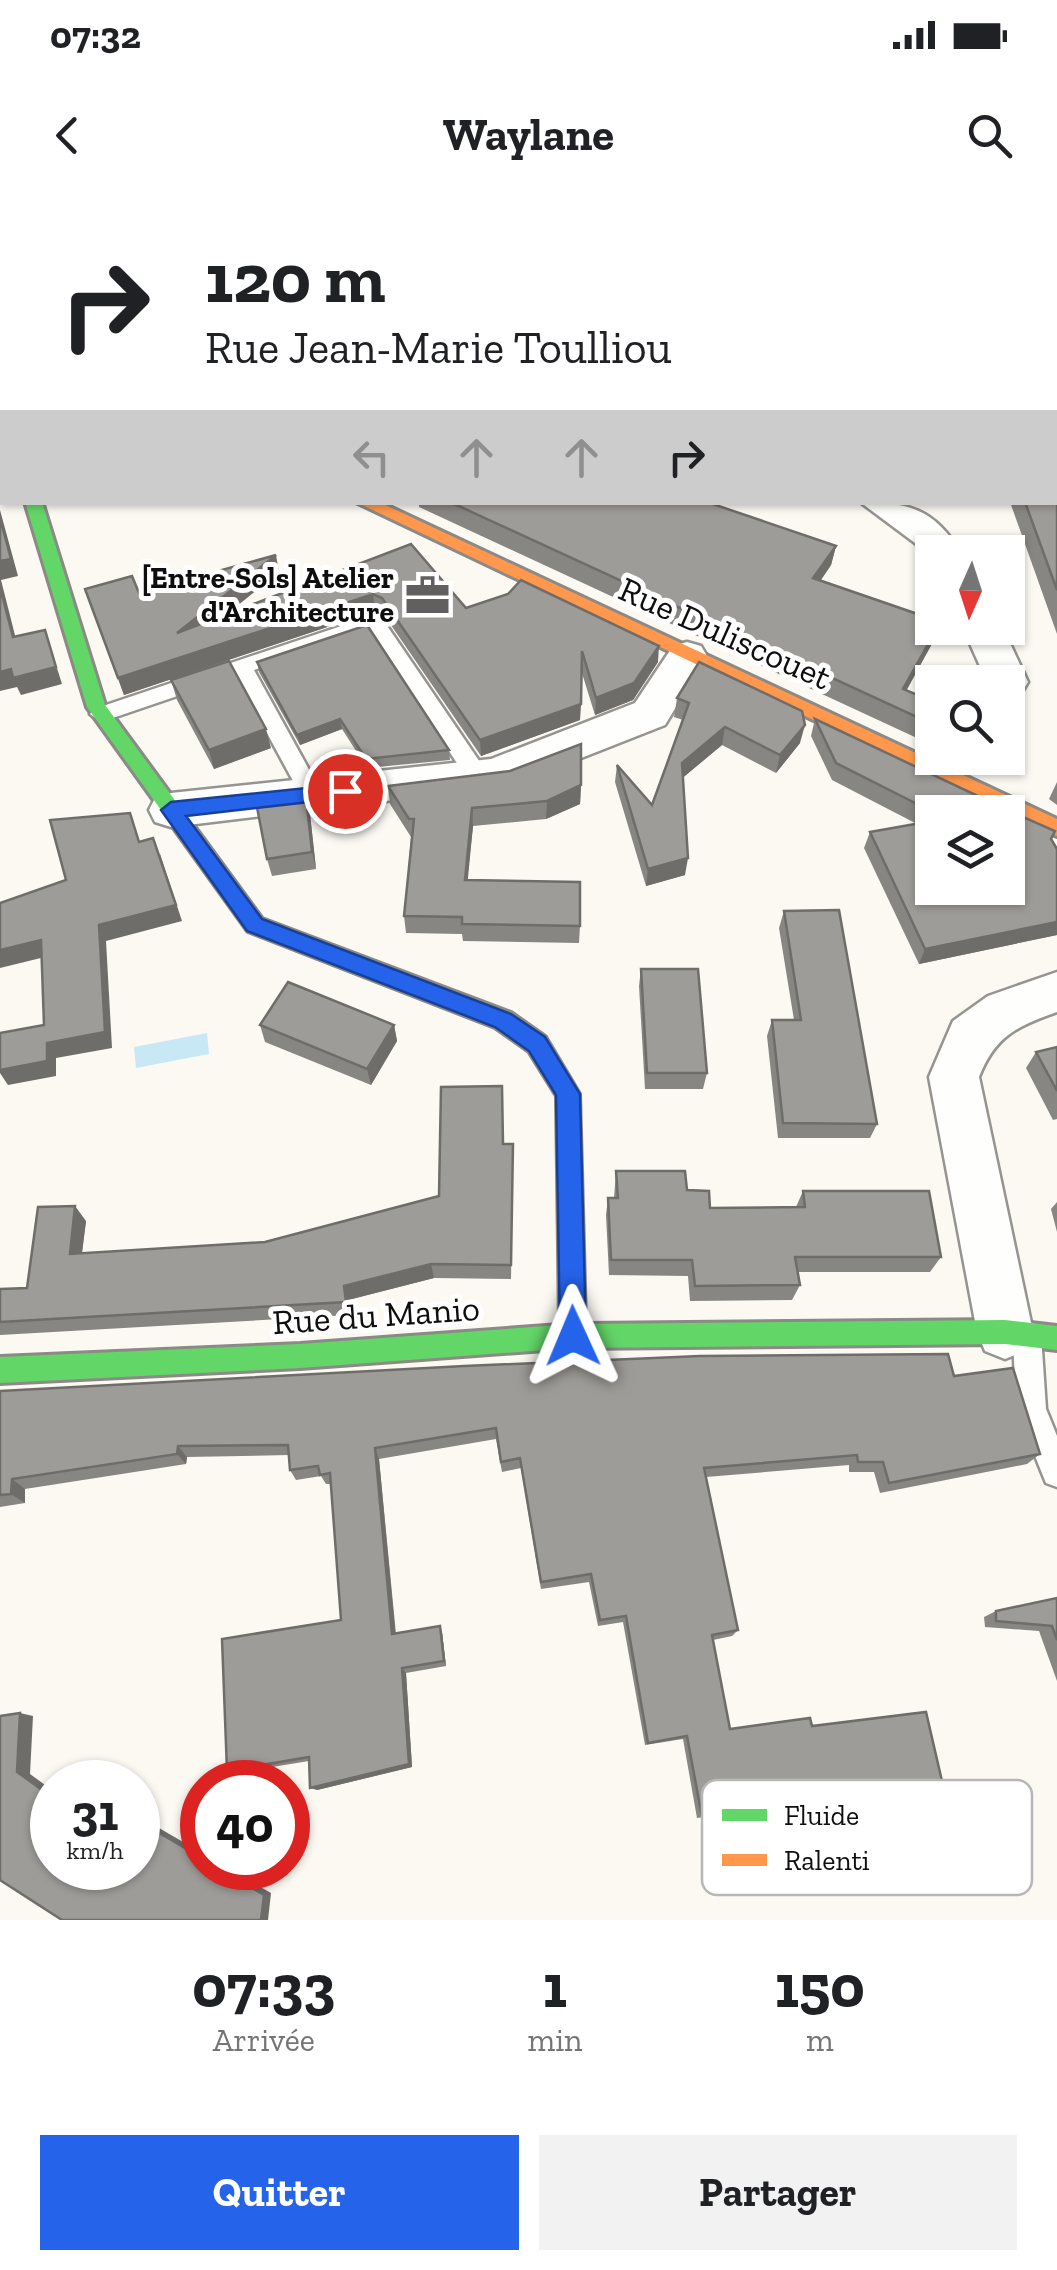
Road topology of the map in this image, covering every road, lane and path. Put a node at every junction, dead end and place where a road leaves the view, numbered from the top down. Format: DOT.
graph roads {
  1 [pos="34,505"];
  2 [pos="370,505"];
  3 [pos="883,505"];
  4 [pos="928,535"];
  5 [pos="687,656"];
  6 [pos="241,666"];
  7 [pos="101,714"];
  8 [pos="478,777"];
  9 [pos="312,795"];
  10 [pos="171,810"];
  11 [pos="1057,828"];
  12 [pos="1057,992"];
  13 [pos="1016,1334"];
  14 [pos="573,1336"];
  15 [pos="1057,1338"];
  16 [pos="0,1370"];
  17 [pos="1057,1472"];
  1 -- 7 [label="street"];
  2 -- 5 [label="street, Rue Duliscouet"];
  3 -- 4 [label="street"];
  5 -- 8 [label="street"];
  5 -- 11 [label="street, Rue Duliscouet"];
  6 -- 7 [label="lane"];
  6 -- 8 [label="lane"];
  6 -- 9 [label="lane"];
  7 -- 10 [label="street"];
  8 -- 9 [label="street"];
  9 -- 10 [label="street"];
  10 -- 14 [label="street"];
  12 -- 13 [label="street"];
  13 -- 14 [label="street, Rue du Manio"];
  13 -- 15 [label="street, Rue du Manio"];
  13 -- 17 [label="lane"];
  14 -- 16 [label="street, Rue du Manio"];
}
